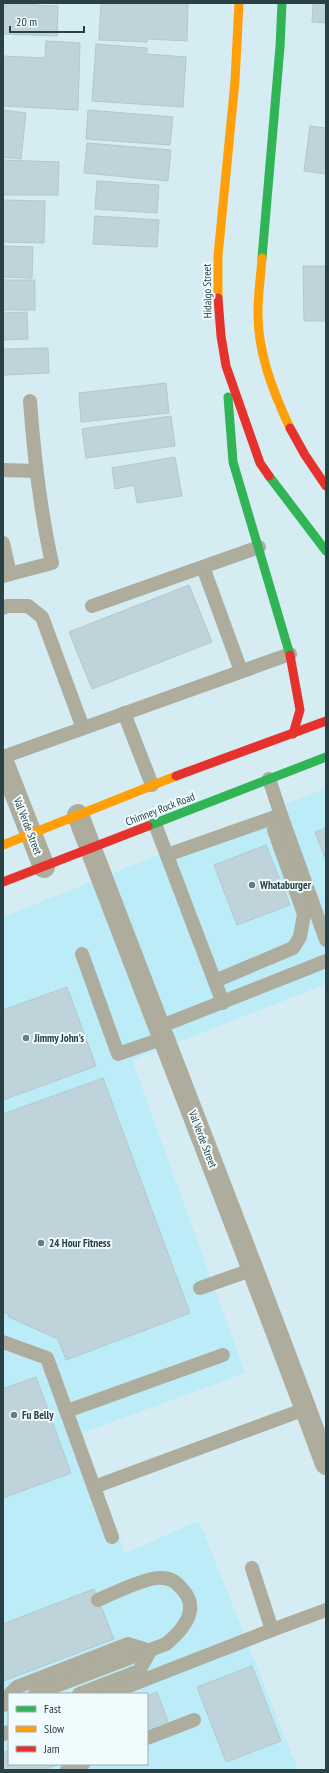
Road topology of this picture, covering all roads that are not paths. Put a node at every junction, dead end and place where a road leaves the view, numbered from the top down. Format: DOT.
graph roads {
  1 [pos="239,3"];
  2 [pos="282,3"];
  3 [pos="226,366"];
  4 [pos="30,401"];
  5 [pos="3,470"];
  6 [pos="36,471"];
  7 [pos="326,486"];
  8 [pos="3,542"];
  9 [pos="258,547"];
  10 [pos="326,551"];
  11 [pos="203,567"];
  12 [pos="6,575"];
  13 [pos="92,606"];
  14 [pos="3,608"];
  15 [pos="290,654"];
  16 [pos="241,671"];
  17 [pos="124,714"];
  18 [pos="326,722"];
  19 [pos="83,728"];
  20 [pos="293,734"];
  21 [pos="3,757"];
  22 [pos="326,757"];
  23 [pos="3,762"];
  24 [pos="269,779"];
  25 [pos="152,785"];
  26 [pos="78,815"];
  27 [pos="281,815"];
  28 [pos="155,824"];
  29 [pos="31,834"];
  30 [pos="3,845"];
  31 [pos="90,849"];
  32 [pos="167,854"];
  33 [pos="44,867"];
  34 [pos="3,882"];
  35 [pos="326,940"];
  36 [pos="82,954"];
  37 [pos="326,961"];
  38 [pos="215,981"];
  39 [pos="223,1003"];
  40 [pos="161,1032"];
  41 [pos="254,1269"];
  42 [pos="200,1288"];
  43 [pos="3,1342"];
  44 [pos="223,1355"];
  45 [pos="305,1409"];
  46 [pos="66,1411"];
  47 [pos="326,1464"];
  48 [pos="94,1487"];
  49 [pos="112,1537"];
  50 [pos="252,1568"];
  51 [pos="98,1600"];
  52 [pos="326,1610"];
  53 [pos="272,1630"];
  54 [pos="150,1651"];
  55 [pos="10,1693"];
  56 [pos="39,1693"];
  57 [pos="82,1693"];
  58 [pos="111,1693"];
  59 [pos="194,1720"];
  60 [pos="148,1738"];
  61 [pos="80,1765"];
  62 [pos="67,1770"];
  1 -- 3 [label="street, Hidalgo Street"];
  2 -- 7 [label="street"];
  3 -- 9 [label="street"];
  3 -- 10 [label="street, Hidalgo Street"];
  4 -- 6 [label="lane"];
  5 -- 6 [label="lane"];
  6 -- 12 [label="lane"];
  8 -- 12 [label="lane"];
  9 -- 11 [label="lane"];
  9 -- 15 [label="street"];
  11 -- 13 [label="lane"];
  11 -- 16 [label="lane"];
  14 -- 19 [label="lane"];
  15 -- 16 [label="lane"];
  15 -- 20 [label="street"];
  16 -- 17 [label="lane"];
  17 -- 19 [label="lane"];
  17 -- 25 [label="lane"];
  18 -- 20 [label="street"];
  19 -- 21 [label="lane"];
  20 -- 25 [label="street"];
  22 -- 24 [label="street, Chimney Rock Road"];
  23 -- 29 [label="street, Val Verde Street"];
  24 -- 27 [label="lane"];
  24 -- 28 [label="street, Chimney Rock Road"];
  25 -- 26 [label="street"];
  26 -- 29 [label="street"];
  26 -- 31 [label="street, Val Verde Street"];
  27 -- 32 [label="lane"];
  27 -- 35 [label="lane"];
  27 -- 38 [label="lane"];
  28 -- 31 [label="street, Chimney Rock Road"];
  28 -- 32 [label="lane"];
  29 -- 30 [label="street"];
  29 -- 33 [label="street, Val Verde Street"];
  31 -- 33 [label="street, Chimney Rock Road"];
  31 -- 40 [label="street, Val Verde Street"];
  32 -- 38 [label="lane"];
  33 -- 34 [label="street, Chimney Rock Road"];
  36 -- 40 [label="lane"];
  37 -- 39 [label="lane"];
  38 -- 39 [label="lane"];
  39 -- 40 [label="lane"];
  40 -- 41 [label="street, Val Verde Street"];
  41 -- 42 [label="lane"];
  41 -- 45 [label="street, Val Verde Street"];
  43 -- 46 [label="lane"];
  44 -- 46 [label="lane"];
  45 -- 47 [label="street, Val Verde Street"];
  45 -- 48 [label="lane"];
  46 -- 48 [label="lane"];
  48 -- 49 [label="lane"];
  50 -- 53 [label="lane"];
  51 -- 54 [label="lane"];
  52 -- 53 [label="lane"];
  53 -- 58 [label="lane"];
  54 -- 55 [label="lane"];
  54 -- 56 [label="lane"];
  54 -- 57 [label="lane"];
  59 -- 60 [label="lane"];
  61 -- 62 [label="lane"];
}
